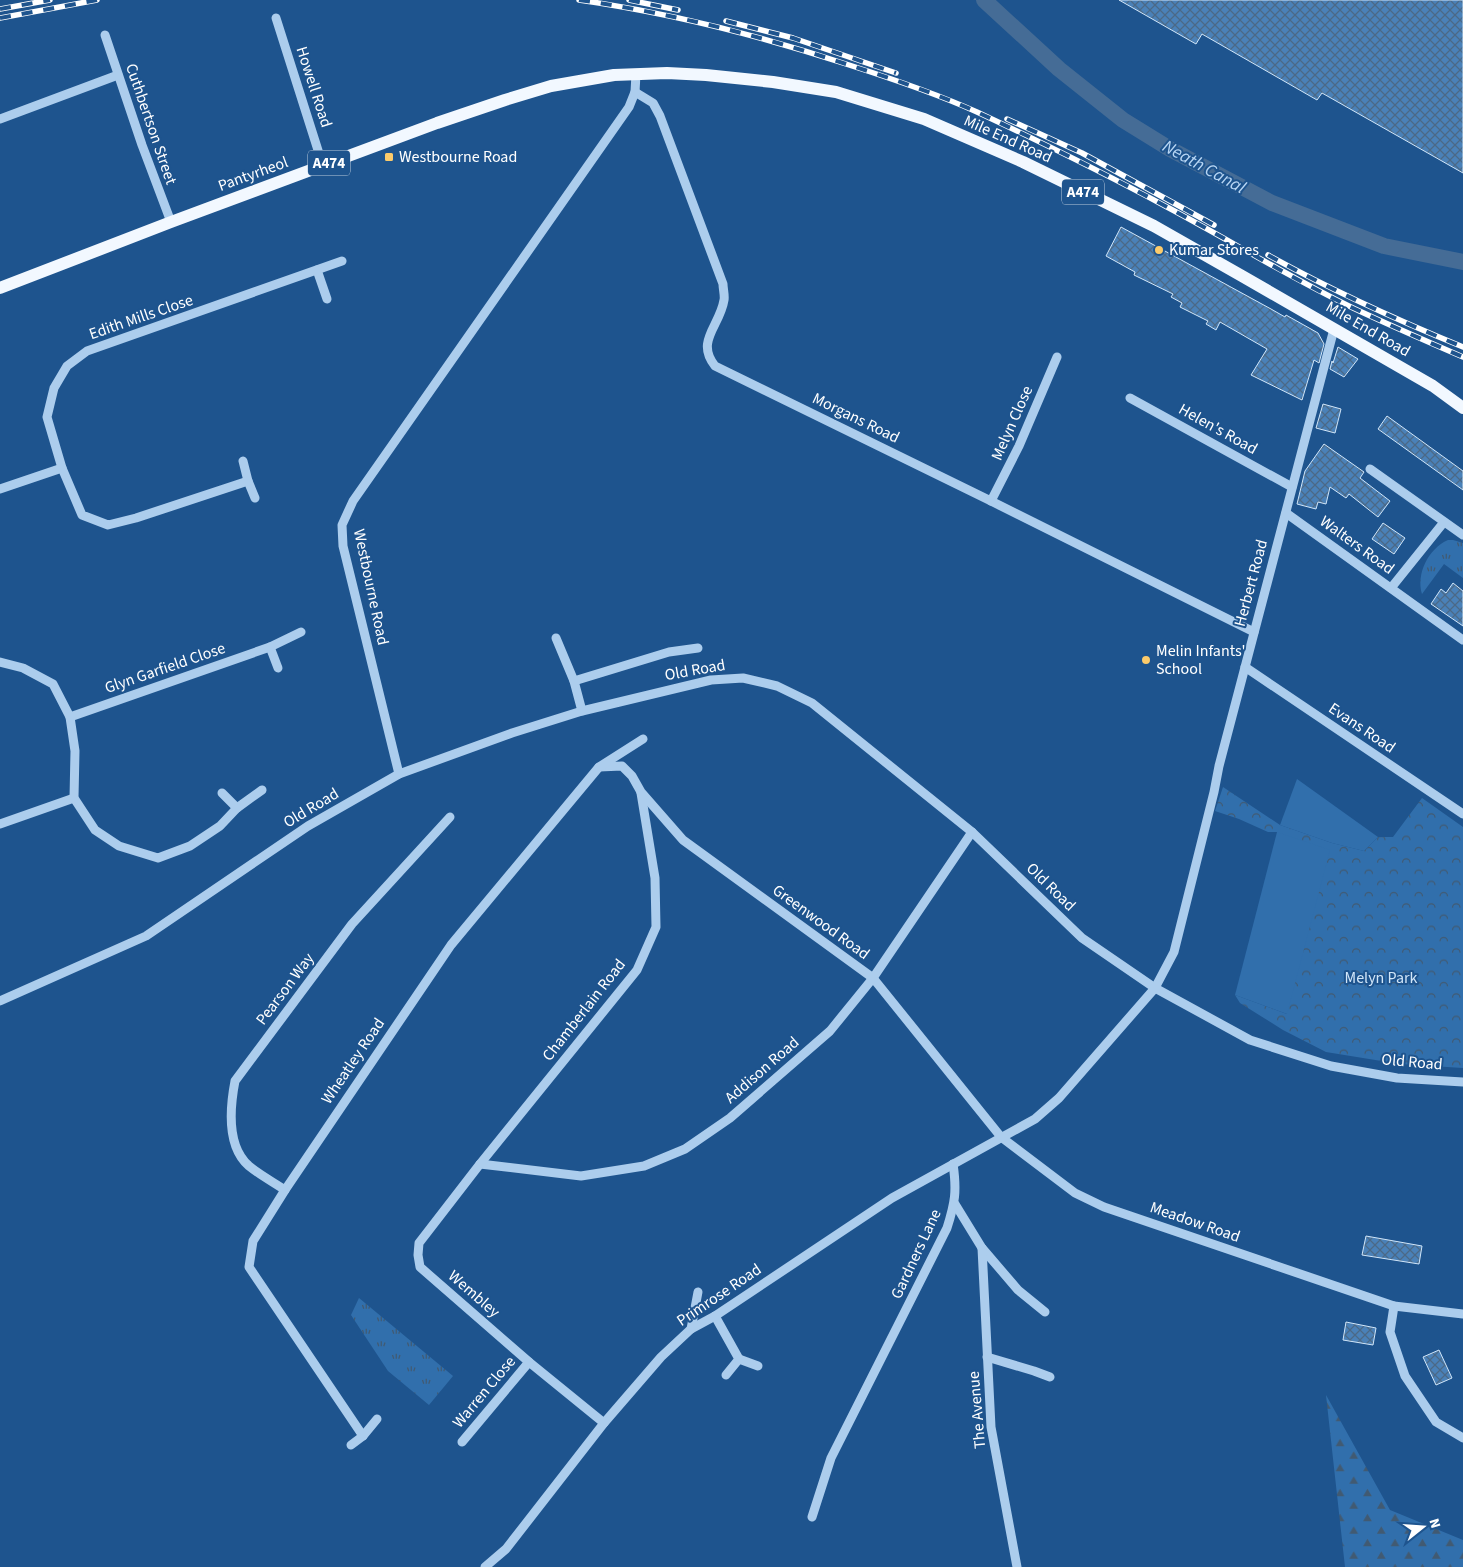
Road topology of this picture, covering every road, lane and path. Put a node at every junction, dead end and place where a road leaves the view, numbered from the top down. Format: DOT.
graph roads {
  1 [pos="276,18"];
  2 [pos="105,35"];
  3 [pos="667,73"];
  4 [pos="118,74"];
  5 [pos="636,74"];
  6 [pos="635,92"];
  7 [pos="0,119"];
  8 [pos="323,166"];
  9 [pos="171,222"];
  10 [pos="342,261"];
  11 [pos="317,270"];
  12 [pos="0,288"];
  13 [pos="327,299"];
  14 [pos="1334,328"];
  15 [pos="1058,357"];
  16 [pos="1130,398"];
  17 [pos="1463,408"];
  18 [pos="243,460"];
  19 [pos="62,468"];
  20 [pos="1370,468"];
  21 [pos="248,481"];
  22 [pos="1292,487"];
  23 [pos="0,489"];
  24 [pos="254,498"];
  25 [pos="991,501"];
  26 [pos="1286,513"];
  27 [pos="1444,522"];
  28 [pos="1463,536"];
  29 [pos="1391,588"];
  30 [pos="301,632"];
  31 [pos="1254,632"];
  32 [pos="556,638"];
  33 [pos="1463,640"];
  34 [pos="270,647"];
  35 [pos="698,648"];
  36 [pos="0,662"];
  37 [pos="1245,666"];
  38 [pos="278,668"];
  39 [pos="574,681"];
  40 [pos="582,710"];
  41 [pos="70,717"];
  42 [pos="642,738"];
  43 [pos="599,768"];
  44 [pos="399,774"];
  45 [pos="262,790"];
  46 [pos="641,792"];
  47 [pos="222,793"];
  48 [pos="74,798"];
  49 [pos="237,808"];
  50 [pos="1463,814"];
  51 [pos="450,817"];
  52 [pos="0,824"];
  53 [pos="972,832"];
  54 [pos="873,978"];
  55 [pos="1155,988"];
  56 [pos="0,1001"];
  57 [pos="1463,1082"];
  58 [pos="1001,1137"];
  59 [pos="480,1164"];
  60 [pos="953,1164"];
  61 [pos="285,1190"];
  62 [pos="955,1204"];
  63 [pos="982,1248"];
  64 [pos="698,1292"];
  65 [pos="1394,1306"];
  66 [pos="1044,1312"];
  67 [pos="1463,1314"];
  68 [pos="715,1316"];
  69 [pos="691,1329"];
  70 [pos="987,1357"];
  71 [pos="739,1359"];
  72 [pos="529,1362"];
  73 [pos="758,1366"];
  74 [pos="726,1375"];
  75 [pos="1050,1377"];
  76 [pos="377,1419"];
  77 [pos="604,1423"];
  78 [pos="363,1436"];
  79 [pos="1463,1438"];
  80 [pos="462,1442"];
  81 [pos="351,1445"];
  82 [pos="812,1517"];
  83 [pos="485,1567"];
  84 [pos="1017,1567"];
  1 -- 8 [label="street, Howell Road"];
  2 -- 4 [label="street, Cuthbertson Street"];
  3 -- 5 [label="main road, Pantyrheol / A474"];
  3 -- 14 [label="main road, Mile End Road / A474"];
  4 -- 7 [label="street"];
  4 -- 9 [label="street, Cuthbertson Street"];
  5 -- 6 [label="street, Westbourne Road"];
  5 -- 8 [label="main road, Pantyrheol / A474"];
  6 -- 25 [label="street, Morgans Road"];
  6 -- 44 [label="street, Westbourne Road"];
  8 -- 9 [label="main road, Pantyrheol / A474"];
  9 -- 12 [label="main road, Pantyrheol / A474"];
  10 -- 11 [label="street, Edith Mills Close"];
  11 -- 13 [label="street"];
  11 -- 19 [label="street, Edith Mills Close"];
  14 -- 17 [label="main road, Mile End Road / A474"];
  14 -- 22 [label="street, Herbert Road"];
  15 -- 25 [label="street, Melyn Close"];
  16 -- 22 [label="street, Helen's Road"];
  18 -- 21 [label="street"];
  19 -- 21 [label="street, Edith Mills Close"];
  19 -- 23 [label="street"];
  20 -- 27 [label="street"];
  21 -- 24 [label="street"];
  22 -- 26 [label="street, Herbert Road"];
  25 -- 31 [label="street, Morgans Road"];
  26 -- 29 [label="street, Walters Road"];
  26 -- 31 [label="street, Herbert Road"];
  27 -- 28 [label="street"];
  27 -- 29 [label="street, Walters Road"];
  29 -- 33 [label="street"];
  30 -- 34 [label="street, Glyn Garfield Close"];
  31 -- 37 [label="street, Herbert Road"];
  32 -- 39 [label="street"];
  34 -- 38 [label="street"];
  34 -- 41 [label="street, Glyn Garfield Close"];
  35 -- 39 [label="street"];
  36 -- 41 [label="street"];
  37 -- 50 [label="street, Evans Road"];
  37 -- 55 [label="street, Herbert Road"];
  39 -- 40 [label="street"];
  40 -- 44 [label="street, Old Road"];
  40 -- 53 [label="street, Old Road"];
  41 -- 48 [label="street"];
  42 -- 43 [label="street, Wheatley Road"];
  43 -- 46 [label="street, Greenwood Road"];
  43 -- 61 [label="street, Wheatley Road"];
  44 -- 56 [label="street, Old Road"];
  45 -- 49 [label="street"];
  46 -- 54 [label="street, Greenwood Road"];
  46 -- 59 [label="street, Chamberlain Road"];
  47 -- 49 [label="street"];
  48 -- 49 [label="street"];
  48 -- 52 [label="street"];
  51 -- 61 [label="street, Pearson Way"];
  53 -- 54 [label="street, Addison Road"];
  53 -- 55 [label="street, Old Road"];
  54 -- 58 [label="street, Greenwood Road"];
  54 -- 59 [label="street, Addison Road"];
  55 -- 57 [label="street, Old Road"];
  55 -- 58 [label="street"];
  58 -- 60 [label="street"];
  58 -- 65 [label="street, Meadow Road"];
  59 -- 72 [label="street, Wembley"];
  60 -- 62 [label="street, Gardners Lane"];
  60 -- 68 [label="street, Primrose Road"];
  61 -- 78 [label="street, Wheatley Road"];
  62 -- 63 [label="street"];
  62 -- 82 [label="street, Gardners Lane"];
  63 -- 66 [label="street"];
  63 -- 70 [label="street, The Avenue"];
  64 -- 69 [label="street"];
  65 -- 67 [label="street, Meadow Road"];
  65 -- 79 [label="street"];
  68 -- 69 [label="street, Primrose Road"];
  68 -- 71 [label="street"];
  69 -- 77 [label="street, Primrose Road"];
  70 -- 75 [label="street"];
  70 -- 84 [label="street, The Avenue"];
  71 -- 73 [label="street"];
  71 -- 74 [label="street"];
  72 -- 77 [label="street, Wembley"];
  72 -- 80 [label="street, Warren Close"];
  76 -- 78 [label="street"];
  77 -- 83 [label="street, Primrose Road"];
  78 -- 81 [label="street"];
}
